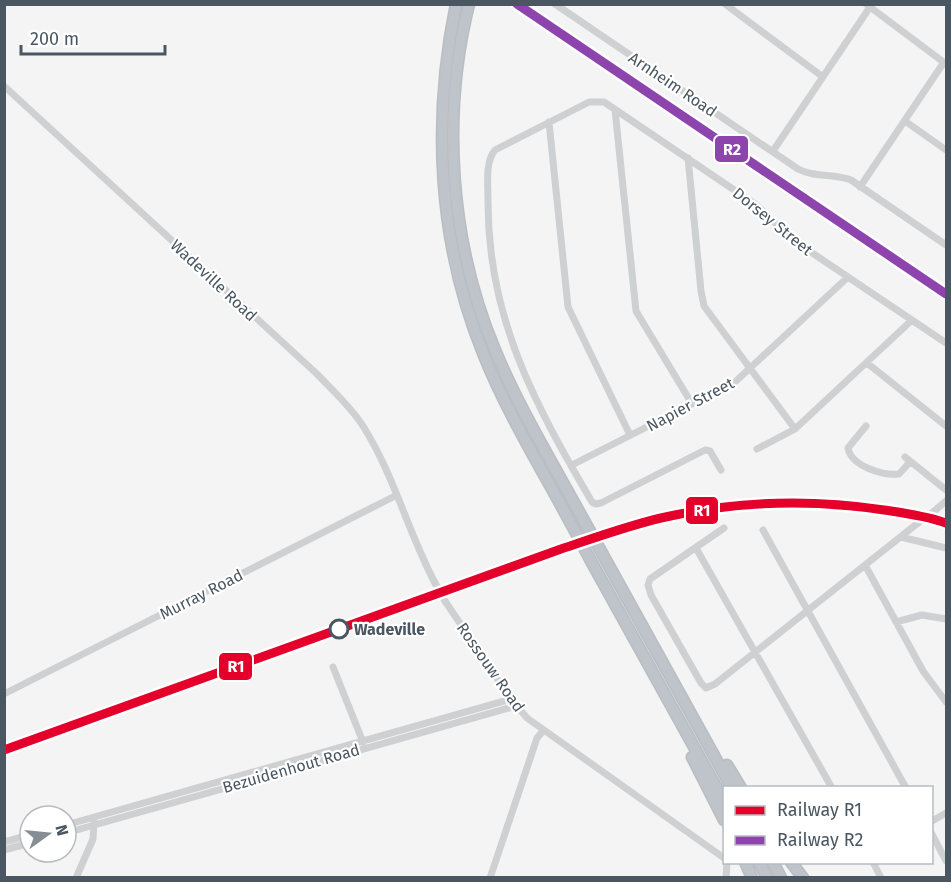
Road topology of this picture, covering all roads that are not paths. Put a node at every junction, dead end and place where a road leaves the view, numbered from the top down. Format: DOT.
graph roads {
  1 [pos="555,4"];
  2 [pos="724,4"];
  3 [pos="456,5"];
  4 [pos="868,6"];
  5 [pos="467,10"];
  6 [pos="945,63"];
  7 [pos="823,78"];
  8 [pos="4,86"];
  9 [pos="615,110"];
  10 [pos="905,121"];
  11 [pos="549,123"];
  12 [pos="946,150"];
  13 [pos="773,151"];
  14 [pos="688,158"];
  15 [pos="860,187"];
  16 [pos="946,245"];
  17 [pos="848,277"];
  18 [pos="912,321"];
  19 [pos="946,343"];
  20 [pos="867,363"];
  21 [pos="750,369"];
  22 [pos="692,404"];
  23 [pos="866,426"];
  24 [pos="946,426"];
  25 [pos="795,429"];
  26 [pos="630,435"];
  27 [pos="757,449"];
  28 [pos="573,465"];
  29 [pos="721,470"];
  30 [pos="946,490"];
  31 [pos="397,495"];
  32 [pos="946,501"];
  33 [pos="724,528"];
  34 [pos="763,530"];
  35 [pos="902,537"];
  36 [pos="696,548"];
  37 [pos="946,548"];
  38 [pos="865,565"];
  39 [pos="808,611"];
  40 [pos="946,619"];
  41 [pos="896,622"];
  42 [pos="756,651"];
  43 [pos="642,653"];
  44 [pos="333,668"];
  45 [pos="4,694"];
  46 [pos="510,699"];
  47 [pos="946,702"];
  48 [pos="516,706"];
  49 [pos="441,722"];
  50 [pos="700,729"];
  51 [pos="543,731"];
  52 [pos="364,743"];
  53 [pos="731,786"];
  54 [pos="740,786"];
  55 [pos="831,786"];
  56 [pos="905,786"];
  57 [pos="723,799"];
  58 [pos="723,818"];
  59 [pos="94,821"];
  60 [pos="78,823"];
  61 [pos="78,828"];
  62 [pos="933,836"];
  63 [pos="723,857"];
  64 [pos="946,861"];
  65 [pos="746,864"];
  66 [pos="760,864"];
  67 [pos="774,864"];
  68 [pos="792,864"];
  69 [pos="874,864"];
  70 [pos="76,878"];
  71 [pos="490,878"];
  72 [pos="752,878"];
  73 [pos="767,878"];
  74 [pos="781,878"];
  75 [pos="803,878"];
  76 [pos="881,878"];
  1 -- 13 [label="street, Arnheim Road"];
  2 -- 7 [label="street"];
  3 -- 43 [label="highway, bridge"];
  4 -- 6 [label="street"];
  4 -- 7 [label="street"];
  5 -- 50 [label="highway, bridge"];
  6 -- 10 [label="street"];
  7 -- 13 [label="street"];
  8 -- 31 [label="street, Wadeville Road"];
  9 -- 11 [label="street, Dorsey Street"];
  9 -- 14 [label="street, Dorsey Street"];
  9 -- 22 [label="street"];
  10 -- 12 [label="street"];
  10 -- 15 [label="street"];
  11 -- 26 [label="street"];
  11 -- 28 [label="street"];
  13 -- 15 [label="street, Arnheim Road"];
  14 -- 17 [label="street, Dorsey Street"];
  14 -- 21 [label="street"];
  15 -- 16 [label="street, Arnheim Road"];
  17 -- 18 [label="street, Dorsey Street"];
  17 -- 21 [label="street, Napier Street"];
  18 -- 19 [label="street, Dorsey Street"];
  18 -- 20 [label="street"];
  20 -- 24 [label="street"];
  20 -- 25 [label="street"];
  21 -- 22 [label="street, Napier Street"];
  21 -- 25 [label="street"];
  22 -- 26 [label="street, Napier Street"];
  23 -- 30 [label="street"];
  25 -- 27 [label="street"];
  26 -- 28 [label="street, Napier Street"];
  28 -- 29 [label="street"];
  31 -- 45 [label="street, Murray Road"];
  31 -- 46 [label="street, Rossouw Road, bridge"];
  32 -- 35 [label="street, bridge"];
  33 -- 36 [label="street"];
  34 -- 39 [label="street"];
  35 -- 37 [label="street"];
  35 -- 38 [label="street"];
  36 -- 42 [label="street"];
  36 -- 42 [label="street"];
  38 -- 39 [label="street"];
  38 -- 41 [label="street"];
  39 -- 42 [label="street"];
  39 -- 56 [label="street"];
  40 -- 41 [label="street"];
  41 -- 47 [label="street"];
  42 -- 55 [label="street"];
  43 -- 57 [label="highway"];
  43 -- 58 [label="highway"];
  44 -- 52 [label="street"];
  46 -- 48 [label="street, Rossouw Road"];
  46 -- 49 [label="street, Bezuidenhout Road"];
  48 -- 49 [label="street, Bezuidenhout Road"];
  48 -- 51 [label="street, Rossouw Road"];
  49 -- 52 [label="street, Bezuidenhout Road"];
  50 -- 53 [label="highway"];
  50 -- 54 [label="highway"];
  51 -- 63 [label="street, Rossouw Road"];
  51 -- 71 [label="street"];
  52 -- 59 [label="street, Bezuidenhout Road"];
  59 -- 60 [label="street, Bezuidenhout Road"];
  59 -- 61 [label="street, Bezuidenhout Road"];
  59 -- 70 [label="street"];
  62 -- 64 [label="street"];
  65 -- 72 [label="highway"];
  66 -- 73 [label="highway"];
  67 -- 74 [label="highway"];
  68 -- 75 [label="highway"];
  69 -- 76 [label="street"];
}
